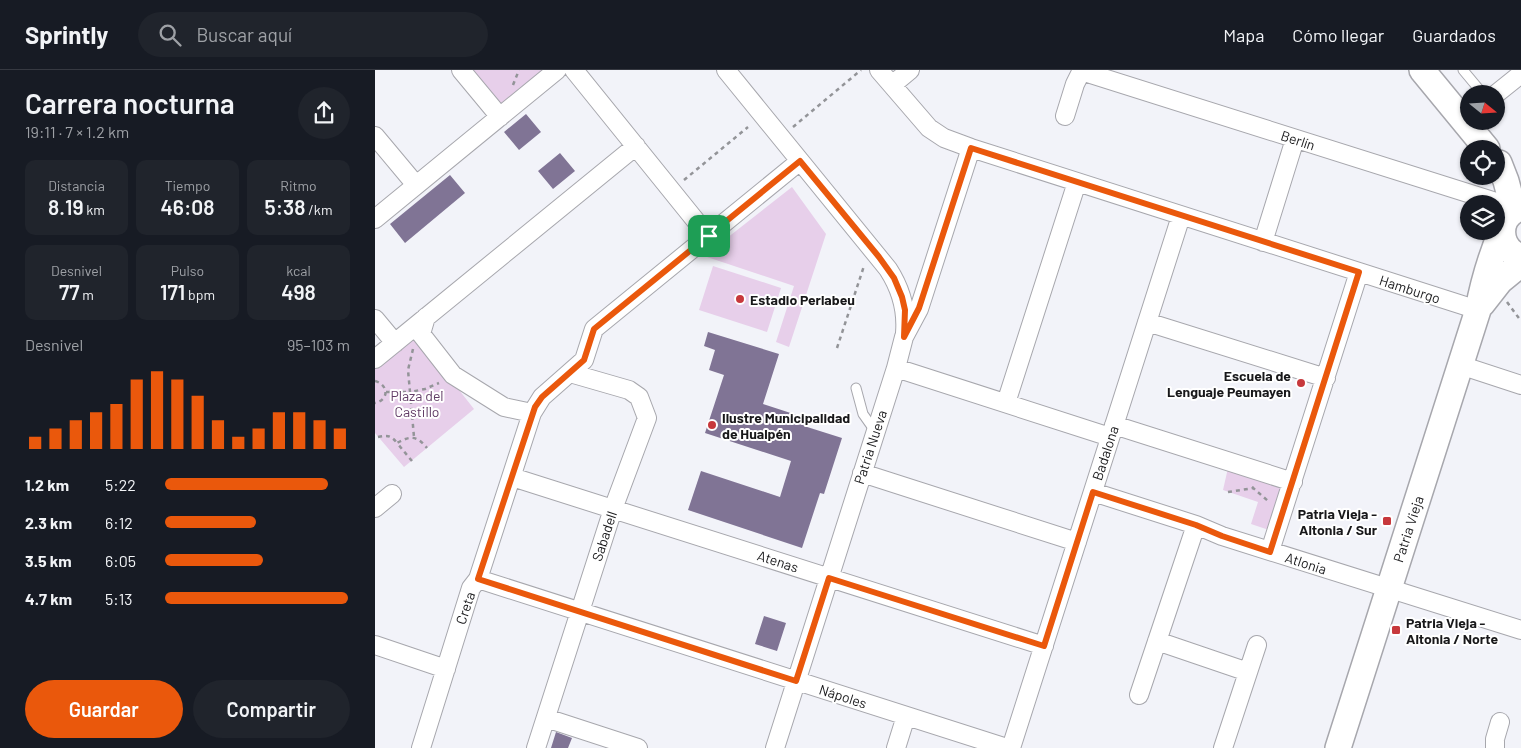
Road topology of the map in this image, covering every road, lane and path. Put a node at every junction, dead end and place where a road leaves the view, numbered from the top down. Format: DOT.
graph roads {
  1 [pos="461,70"];
  2 [pos="557,70"];
  3 [pos="574,70"];
  4 [pos="725,70"];
  5 [pos="861,70"];
  6 [pos="879,70"];
  7 [pos="910,70"];
  8 [pos="1422,70"];
  9 [pos="1463,70"];
  10 [pos="1081,71"];
  11 [pos="1521,74"];
  12 [pos="892,85"];
  13 [pos="1476,85"];
  14 [pos="1505,87"];
  15 [pos="1460,111"];
  16 [pos="1065,116"];
  17 [pos="500,117"];
  18 [pos="748,126"];
  19 [pos="792,127"];
  20 [pos="375,136"];
  21 [pos="1295,139"];
  22 [pos="636,146"];
  23 [pos="971,148"];
  24 [pos="800,161"];
  25 [pos="1505,167"];
  26 [pos="1505,179"];
  27 [pos="1077,182"];
  28 [pos="1521,182"];
  29 [pos="415,186"];
  30 [pos="672,190"];
  31 [pos="1181,216"];
  32 [pos="1512,216"];
  33 [pos="375,218"];
  34 [pos="709,236"];
  35 [pos="1263,242"];
  36 [pos="1521,257"];
  37 [pos="1521,264"];
  38 [pos="863,266"];
  39 [pos="1359,272"];
  40 [pos="1507,302"];
  41 [pos="1478,310"];
  42 [pos="375,319"];
  43 [pos="1521,321"];
  44 [pos="1147,322"];
  45 [pos="424,326"];
  46 [pos="904,337"];
  47 [pos="395,343"];
  48 [pos="837,348"];
  49 [pos="375,360"];
  50 [pos="1460,365"];
  51 [pos="896,368"];
  52 [pos="569,373"];
  53 [pos="453,374"];
  54 [pos="1325,378"];
  55 [pos="375,381"];
  56 [pos="1521,385"];
  57 [pos="856,388"];
  58 [pos="386,392"];
  59 [pos="410,392"];
  60 [pos="375,403"];
  61 [pos="1006,403"];
  62 [pos="532,413"];
  63 [pos="876,431"];
  64 [pos="1112,431"];
  65 [pos="378,437"];
  66 [pos="414,437"];
  67 [pos="397,443"];
  68 [pos="427,448"];
  69 [pos="411,461"];
  70 [pos="862,473"];
  71 [pos="512,476"];
  72 [pos="1293,482"];
  73 [pos="1093,492"];
  74 [pos="392,494"];
  75 [pos="375,508"];
  76 [pos="613,509"];
  77 [pos="1196,525"];
  78 [pos="1077,542"];
  79 [pos="1270,552"];
  80 [pos="829,578"];
  81 [pos="478,579"];
  82 [pos="1389,588"];
  83 [pos="580,612"];
  84 [pos="1521,630"];
  85 [pos="1157,642"];
  86 [pos="1257,645"];
  87 [pos="375,646"];
  88 [pos="1044,646"];
  89 [pos="446,669"];
  90 [pos="1248,672"];
  91 [pos="796,681"];
  92 [pos="1139,695"];
  93 [pos="907,716"];
  94 [pos="546,718"];
  95 [pos="1500,722"];
  96 [pos="421,748"];
  97 [pos="536,748"];
  98 [pos="638,748"];
  99 [pos="775,748"];
  100 [pos="896,748"];
  101 [pos="1009,748"];
  102 [pos="1223,748"];
  103 [pos="1338,748"];
  104 [pos="1495,748"];
  1 -- 17 [label="street"];
  2 -- 17 [label="street"];
  3 -- 22 [label="street"];
  4 -- 24 [label="street"];
  5 -- 19 [label="path"];
  6 -- 12 [label="street"];
  7 -- 12 [label="street"];
  8 -- 15 [label="street"];
  9 -- 13 [label="lane"];
  10 -- 16 [label="street"];
  10 -- 21 [label="street, Berlín"];
  11 -- 14 [label="street"];
  12 -- 23 [label="street"];
  17 -- 29 [label="street"];
  18 -- 30 [label="path"];
  20 -- 29 [label="street"];
  21 -- 32 [label="street, Berlín"];
  21 -- 35 [label="street"];
  22 -- 30 [label="street"];
  22 -- 45 [label="street"];
  23 -- 27 [label="street, Hamburgo"];
  23 -- 46 [label="street, Patria Nueva"];
  24 -- 34 [label="street, Creta"];
  24 -- 46 [label="street"];
  25 -- 28 [label="street"];
  26 -- 32 [label="street"];
  27 -- 31 [label="street, Hamburgo"];
  27 -- 61 [label="street"];
  29 -- 33 [label="street"];
  30 -- 34 [label="street"];
  31 -- 35 [label="street, Hamburgo"];
  31 -- 44 [label="street, Badalona"];
  32 -- 36 [label="street"];
  32 -- 41 [label="street, Patria Vieja"];
  34 -- 52 [label="street, Creta"];
  35 -- 39 [label="street, Hamburgo"];
  37 -- 41 [label="street, Patria Vieja"];
  38 -- 48 [label="path"];
  39 -- 41 [label="street, Hamburgo"];
  39 -- 54 [label="street"];
  40 -- 43 [label="path"];
  41 -- 50 [label="street, Patria Vieja"];
  42 -- 47 [label="street"];
  44 -- 54 [label="street"];
  44 -- 64 [label="street, Badalona"];
  45 -- 47 [label="street"];
  45 -- 53 [label="street"];
  45 -- 59 [label="path"];
  46 -- 51 [label="street, Patria Nueva"];
  47 -- 49 [label="street"];
  50 -- 56 [label="street"];
  50 -- 82 [label="street, Patria Vieja"];
  51 -- 61 [label="street"];
  51 -- 63 [label="street, Patria Nueva"];
  52 -- 62 [label="street, Creta"];
  52 -- 76 [label="street, Sabadell"];
  53 -- 59 [label="path"];
  53 -- 62 [label="street"];
  54 -- 72 [label="street"];
  55 -- 58 [label="path"];
  57 -- 63 [label="lane"];
  58 -- 59 [label="path"];
  58 -- 60 [label="path"];
  59 -- 66 [label="path"];
  61 -- 64 [label="street"];
  62 -- 71 [label="street, Creta"];
  63 -- 70 [label="street, Patria Nueva"];
  64 -- 72 [label="street"];
  64 -- 73 [label="street, Badalona"];
  65 -- 67 [label="path"];
  66 -- 67 [label="path"];
  66 -- 68 [label="path"];
  67 -- 69 [label="path"];
  70 -- 78 [label="street"];
  70 -- 80 [label="street, Patria Nueva"];
  71 -- 76 [label="street, Atenas"];
  71 -- 81 [label="street, Creta"];
  72 -- 79 [label="street"];
  73 -- 77 [label="street, Atlonia"];
  73 -- 78 [label="street, Badalona"];
  74 -- 75 [label="street"];
  76 -- 80 [label="street, Atenas"];
  76 -- 83 [label="street, Sabadell"];
  77 -- 79 [label="street, Atlonia"];
  77 -- 85 [label="street"];
  78 -- 88 [label="street, Badalona"];
  79 -- 82 [label="street, Atlonia"];
  80 -- 88 [label="street, Atenas"];
  80 -- 91 [label="street, Patria Nueva"];
  81 -- 83 [label="street, Nápoles"];
  81 -- 89 [label="street, Creta"];
  82 -- 84 [label="street, Atlonia"];
  82 -- 103 [label="street, Patria Vieja"];
  83 -- 91 [label="street, Nápoles"];
  83 -- 94 [label="street, Sabadell"];
  85 -- 90 [label="street"];
  85 -- 92 [label="street"];
  86 -- 90 [label="street"];
  87 -- 89 [label="street"];
  88 -- 101 [label="street, Badalona"];
  89 -- 96 [label="street, Creta"];
  90 -- 102 [label="street"];
  91 -- 93 [label="street, Nápoles"];
  91 -- 99 [label="street, Patria Nueva"];
  93 -- 100 [label="street"];
  93 -- 101 [label="street, Nápoles"];
  94 -- 97 [label="street, Sabadell"];
  94 -- 98 [label="street"];
  95 -- 104 [label="street"];
}
